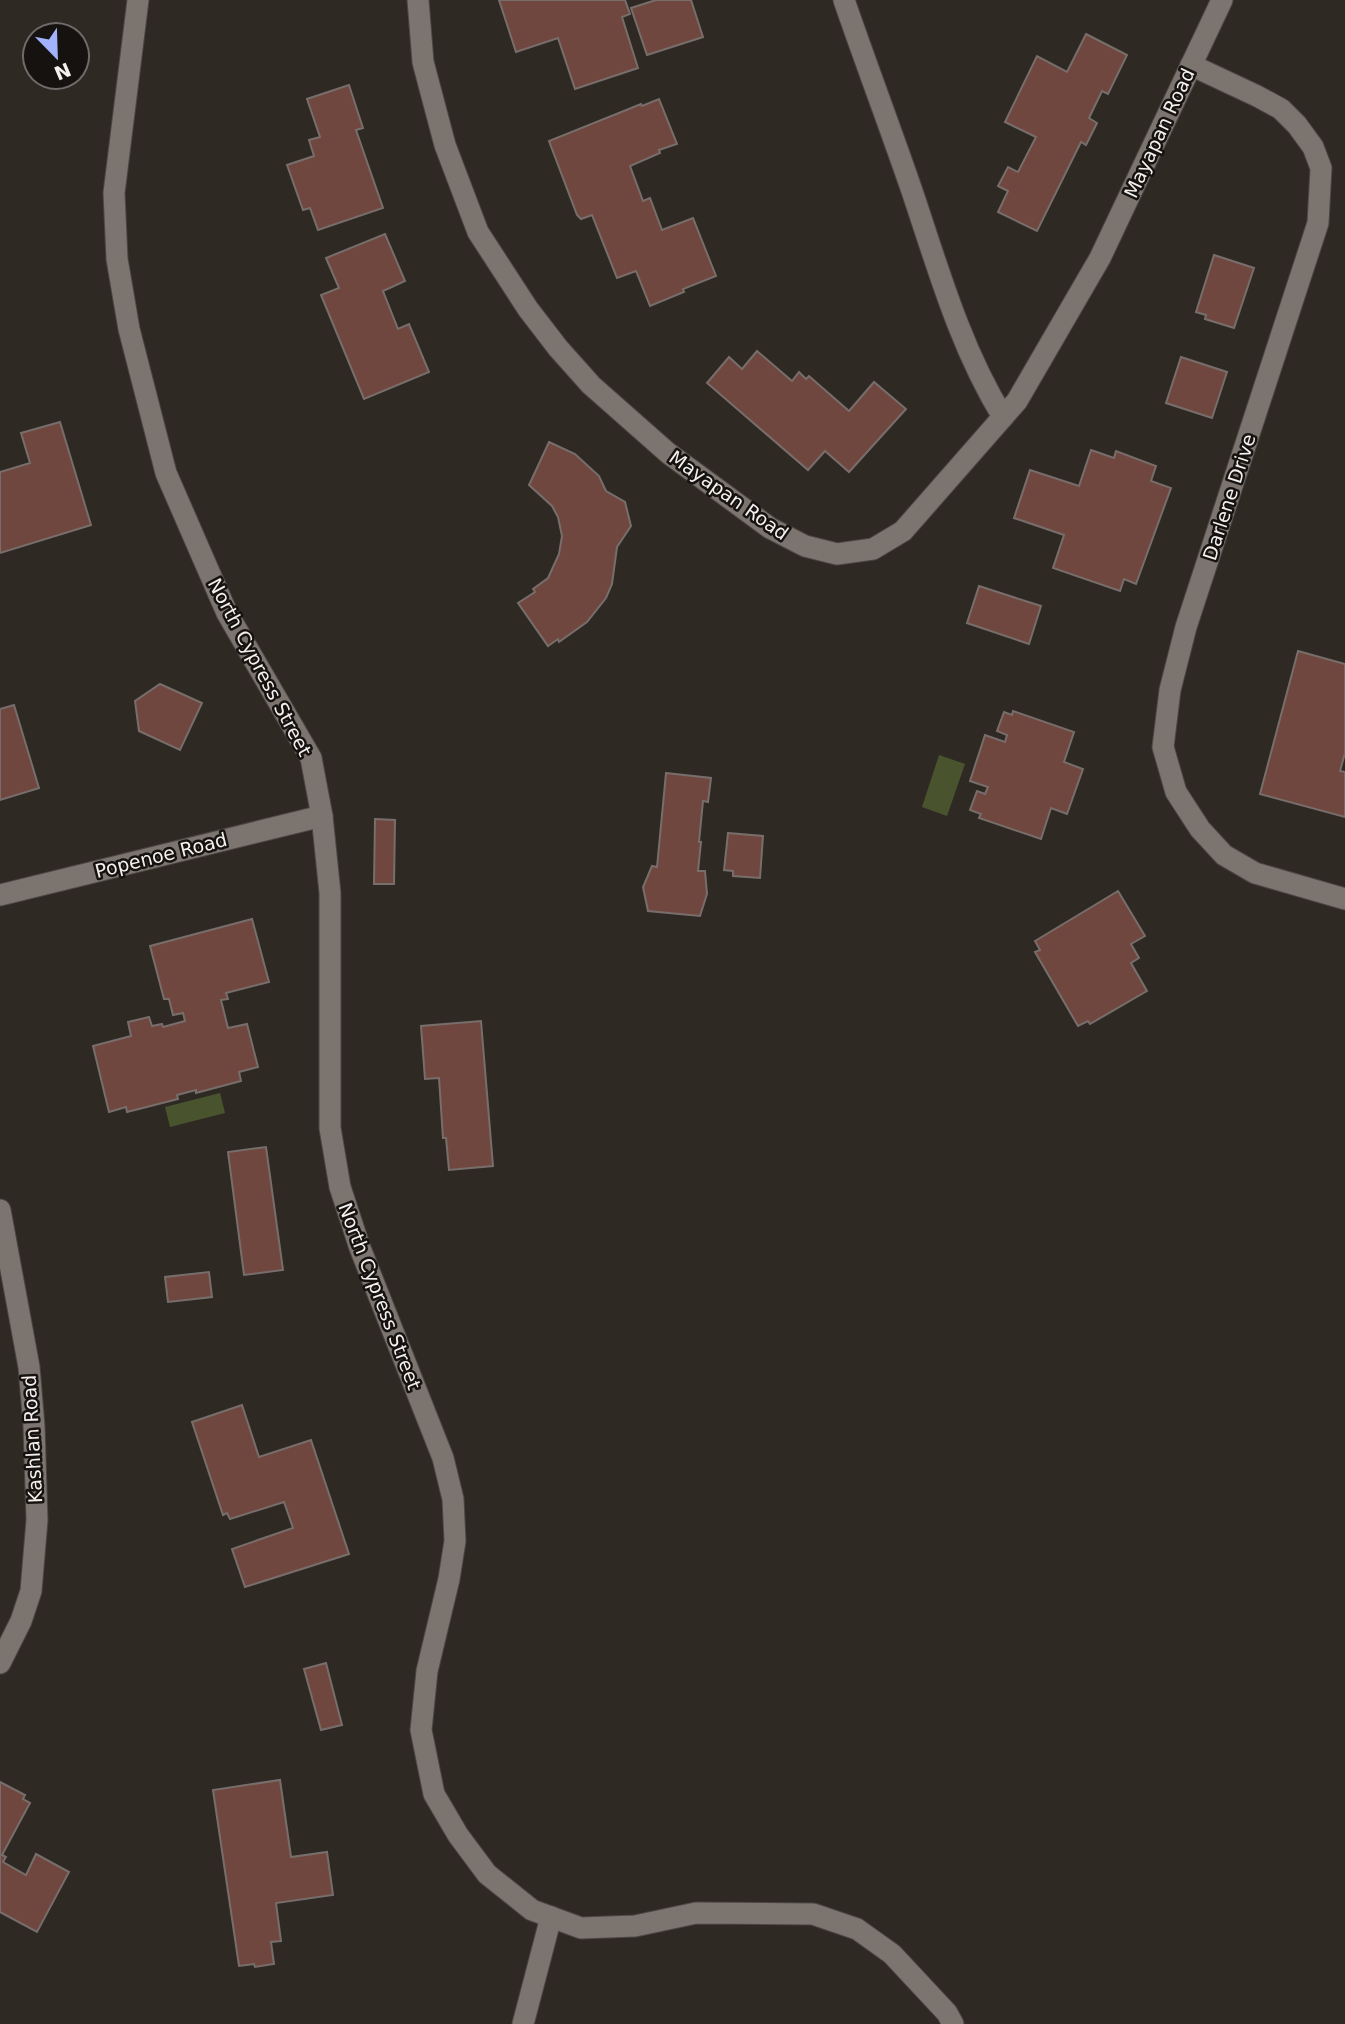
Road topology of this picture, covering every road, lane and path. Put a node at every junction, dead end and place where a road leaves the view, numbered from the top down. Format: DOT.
graph roads {
  1 [pos="138,0"];
  2 [pos="418,0"];
  3 [pos="844,0"];
  4 [pos="1222,0"];
  5 [pos="1191,65"];
  6 [pos="1003,417"];
  7 [pos="322,816"];
  8 [pos="0,895"];
  9 [pos="1345,899"];
  10 [pos="0,1210"];
  11 [pos="0,1663"];
  12 [pos="551,1917"];
  13 [pos="523,2024"];
  14 [pos="953,2024"];
  1 -- 7 [label="street, North Cypress Street"];
  2 -- 6 [label="street, Mayapan Road"];
  3 -- 6 [label="street"];
  4 -- 5 [label="street, Mayapan Road"];
  5 -- 6 [label="street, Mayapan Road"];
  5 -- 9 [label="street, Darlene Drive"];
  7 -- 8 [label="street, Popenoe Road"];
  7 -- 12 [label="street, North Cypress Street"];
  10 -- 11 [label="street, Kashlan Road"];
  12 -- 13 [label="street"];
  12 -- 14 [label="street, North Cypress Street"];
}
